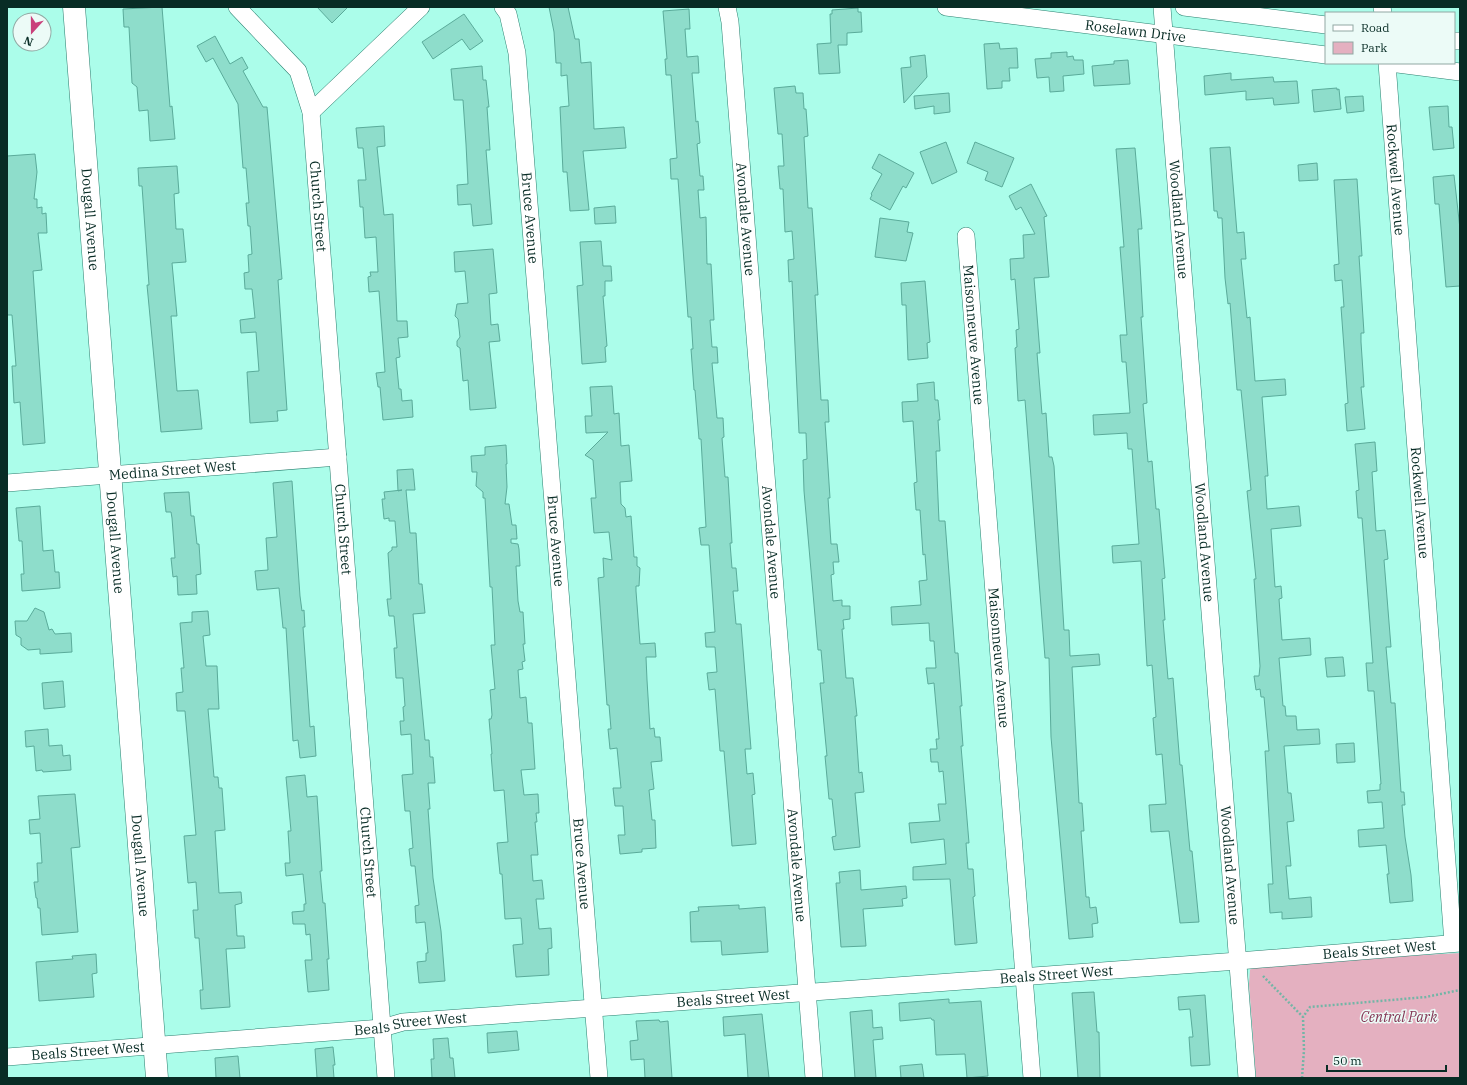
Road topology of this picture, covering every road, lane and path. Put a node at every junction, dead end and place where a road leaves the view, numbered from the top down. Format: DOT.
graph roads {
  1 [pos="74,7"];
  2 [pos="237,7"];
  3 [pos="421,7"];
  4 [pos="503,7"];
  5 [pos="727,7"];
  6 [pos="946,7"];
  7 [pos="1162,7"];
  8 [pos="1184,7"];
  9 [pos="1325,24"];
  10 [pos="1164,34"];
  11 [pos="1325,55"];
  12 [pos="1387,64"];
  13 [pos="1398,64"];
  14 [pos="1460,72"];
  15 [pos="311,112"];
  16 [pos="966,236"];
  17 [pos="338,457"];
  18 [pos="110,475"];
  19 [pos="7,483"];
  20 [pos="1457,943"];
  21 [pos="1238,961"];
  22 [pos="1259,971"];
  23 [pos="1024,977"];
  24 [pos="1460,990"];
  25 [pos="807,993"];
  26 [pos="593,1008"];
  27 [pos="1303,1017"];
  28 [pos="382,1028"];
  29 [pos="154,1046"];
  30 [pos="7,1057"];
  31 [pos="157,1078"];
  32 [pos="386,1078"];
  33 [pos="599,1078"];
  34 [pos="814,1078"];
  35 [pos="1032,1078"];
  36 [pos="1247,1078"];
  37 [pos="1302,1078"];
  1 -- 18 [label="main road, Dougall Avenue"];
  2 -- 15 [label="street, Church Street"];
  3 -- 15 [label="street"];
  4 -- 26 [label="street, Bruce Avenue"];
  5 -- 25 [label="street, Avondale Avenue"];
  6 -- 10 [label="street, Roselawn Drive"];
  7 -- 10 [label="street, Woodland Avenue"];
  8 -- 9 [label="street"];
  10 -- 11 [label="street, Roselawn Drive"];
  10 -- 21 [label="street, Woodland Avenue"];
  12 -- 20 [label="street, Rockwell Avenue"];
  13 -- 14 [label="street"];
  15 -- 17 [label="street, Church Street"];
  16 -- 23 [label="street, Maisonneuve Avenue"];
  17 -- 18 [label="street, Medina Street West"];
  17 -- 28 [label="street, Church Street"];
  18 -- 19 [label="street, Medina Street West"];
  18 -- 29 [label="main road, Dougall Avenue"];
  20 -- 21 [label="street, Beals Street West"];
  21 -- 23 [label="street, Beals Street West"];
  21 -- 36 [label="street, Woodland Avenue"];
  22 -- 27 [label="path"];
  23 -- 25 [label="street, Beals Street West"];
  23 -- 35 [label="street, Maisonneuve Avenue"];
  24 -- 27 [label="path"];
  25 -- 26 [label="street, Beals Street West"];
  25 -- 34 [label="street, Avondale Avenue"];
  26 -- 28 [label="street, Beals Street West"];
  26 -- 33 [label="street, Bruce Avenue"];
  27 -- 37 [label="path"];
  28 -- 29 [label="street, Beals Street West"];
  28 -- 32 [label="street, Church Street"];
  29 -- 30 [label="street, Beals Street West"];
  29 -- 31 [label="main road, Dougall Avenue"];
}
